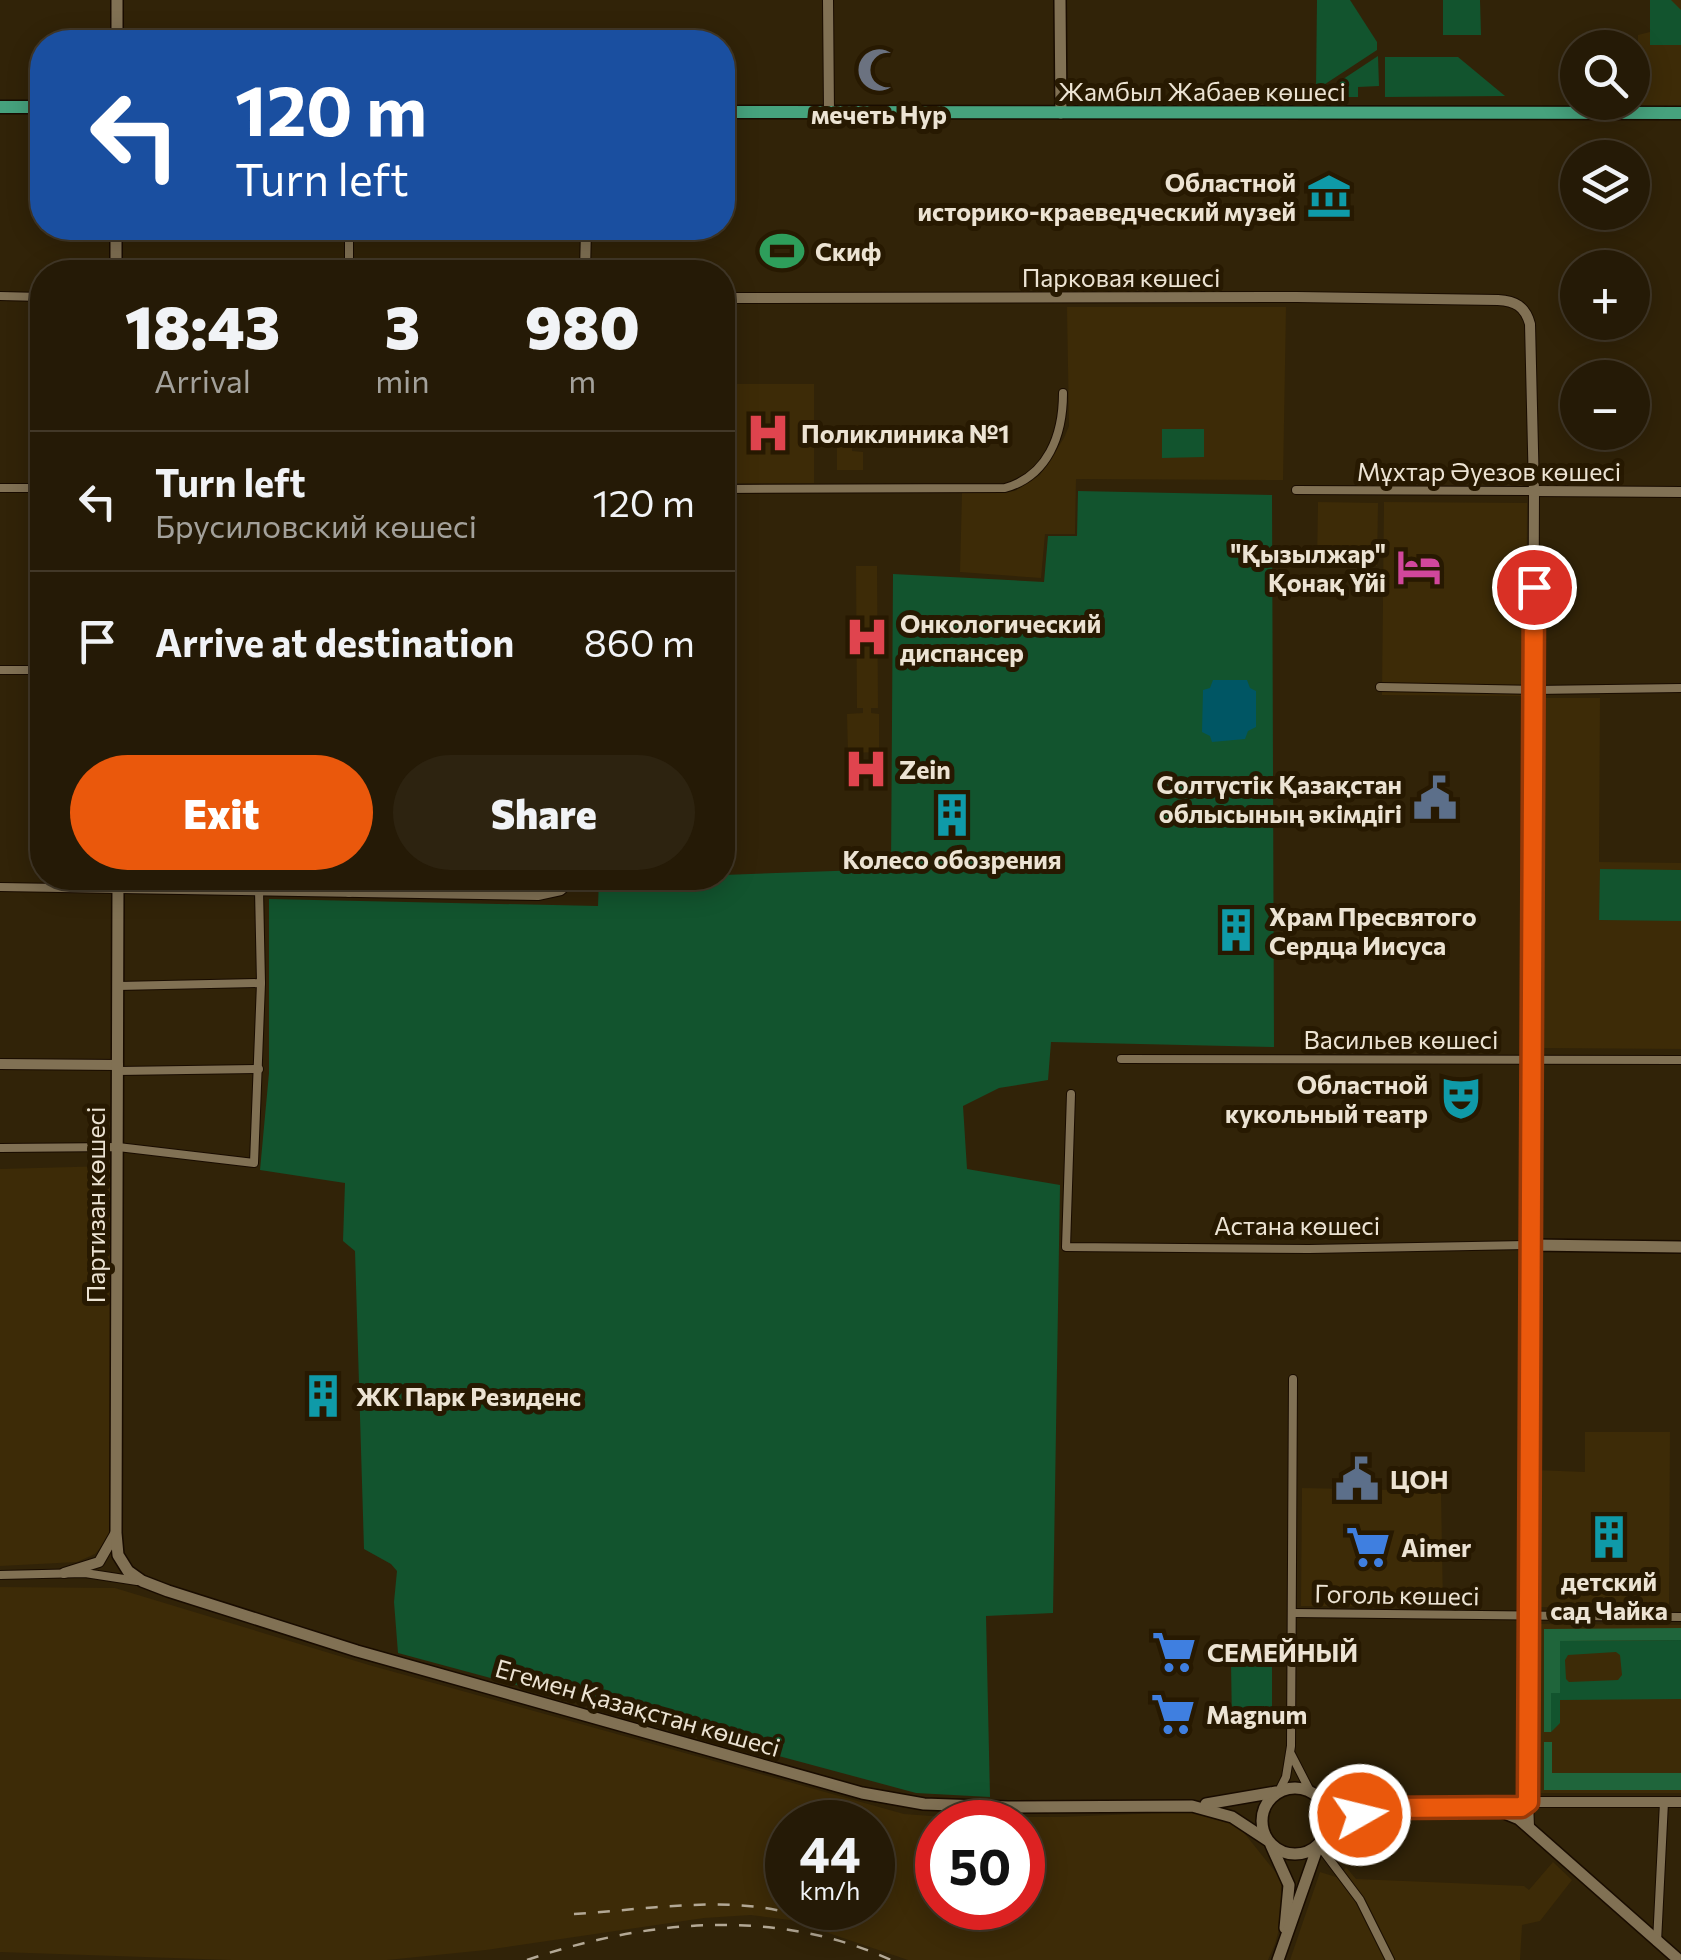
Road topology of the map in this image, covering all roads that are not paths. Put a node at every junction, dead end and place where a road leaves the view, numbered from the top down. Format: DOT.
graph roads {
  1 [pos="117,0"];
  2 [pos="828,0"];
  3 [pos="1060,0"];
  4 [pos="117,30"];
  5 [pos="0,107"];
  6 [pos="30,107"];
  7 [pos="735,112"];
  8 [pos="829,112"];
  9 [pos="1061,113"];
  10 [pos="1681,113"];
  11 [pos="0,296"];
  12 [pos="30,297"];
  13 [pos="735,298"];
  14 [pos="1063,394"];
  15 [pos="0,488"];
  16 [pos="30,488"];
  17 [pos="735,489"];
  18 [pos="1296,490"];
  19 [pos="1534,491"];
  20 [pos="1681,492"];
  21 [pos="0,670"];
  22 [pos="30,670"];
  23 [pos="1380,687"];
  24 [pos="1681,688"];
  25 [pos="1534,690"];
  26 [pos="30,886"];
  27 [pos="0,887"];
  28 [pos="118,890"];
  29 [pos="259,890"];
  30 [pos="563,890"];
  31 [pos="350,893"];
  32 [pos="262,983"];
  33 [pos="118,986"];
  34 [pos="1533,1058"];
  35 [pos="1121,1059"];
  36 [pos="1681,1060"];
  37 [pos="0,1064"];
  38 [pos="118,1068"];
  39 [pos="259,1069"];
  40 [pos="1071,1094"];
  41 [pos="118,1146"];
  42 [pos="0,1148"];
  43 [pos="1531,1245"];
  44 [pos="1681,1247"];
  45 [pos="1294,1380"];
  46 [pos="116,1533"];
  47 [pos="64,1574"];
  48 [pos="0,1575"];
  49 [pos="156,1586"];
  50 [pos="1293,1612"];
  51 [pos="1681,1616"];
  52 [pos="1527,1617"];
  53 [pos="1291,1754"];
  54 [pos="1278,1791"];
  55 [pos="1314,1794"];
  56 [pos="1528,1802"];
  57 [pos="1550,1802"];
  58 [pos="1664,1802"];
  59 [pos="1681,1802"];
  60 [pos="1192,1806"];
  61 [pos="1473,1807"];
  62 [pos="1529,1826"];
  63 [pos="1268,1841"];
  64 [pos="1319,1843"];
  65 [pos="1657,1942"];
  66 [pos="1279,1958"];
  67 [pos="1390,1960"];
  68 [pos="1679,1960"];
  1 -- 4 [label="main road"];
  2 -- 8 [label="street"];
  3 -- 9 [label="main road"];
  5 -- 6 [label="main road"];
  7 -- 8 [label="main road, Жамбыл Жабаев көшесі"];
  8 -- 9 [label="main road, Жамбыл Жабаев көшесі"];
  9 -- 10 [label="main road, Жамбыл Жабаев көшесі"];
  11 -- 12 [label="street"];
  13 -- 19 [label="street, Парковая көшесі"];
  14 -- 17 [label="street"];
  15 -- 16 [label="street"];
  18 -- 19 [label="street, Мұхтар Әуезов көшесі"];
  19 -- 20 [label="street, Мұхтар Әуезов көшесі"];
  19 -- 25 [label="street"];
  21 -- 22 [label="street"];
  23 -- 25 [label="street"];
  24 -- 25 [label="street"];
  25 -- 34 [label="street"];
  26 -- 27 [label="street"];
  28 -- 33 [label="main road, Партизан көшесі"];
  29 -- 31 [label="street"];
  29 -- 32 [label="street"];
  30 -- 31 [label="street"];
  32 -- 33 [label="street"];
  32 -- 39 [label="street"];
  33 -- 38 [label="main road, Партизан көшесі"];
  34 -- 35 [label="street, Васильев көшесі"];
  34 -- 36 [label="street, Васильев көшесі"];
  34 -- 43 [label="street"];
  37 -- 38 [label="street"];
  38 -- 39 [label="street"];
  38 -- 41 [label="main road, Партизан көшесі"];
  39 -- 41 [label="street"];
  40 -- 43 [label="street, Астана көшесі"];
  41 -- 42 [label="street"];
  41 -- 46 [label="main road, Партизан көшесі"];
  43 -- 44 [label="main road, Астана көшесі"];
  43 -- 52 [label="main road"];
  45 -- 50 [label="street"];
  46 -- 47 [label="street"];
  46 -- 49 [label="main road"];
  47 -- 48 [label="street, Егемен Қазақстан көшесі"];
  47 -- 49 [label="street, Егемен Қазақстан көшесі"];
  49 -- 60 [label="main road, Егемен Қазақстан көшесі"];
  50 -- 52 [label="street, Гоголь көшесі"];
  50 -- 53 [label="street"];
  51 -- 52 [label="street, Гоголь көшесі"];
  52 -- 56 [label="main road"];
  53 -- 54 [label="street"];
  53 -- 55 [label="street"];
  54 -- 55 [label="main road"];
  54 -- 60 [label="main road"];
  54 -- 63 [label="main road"];
  55 -- 56 [label="main road"];
  55 -- 64 [label="main road"];
  56 -- 57 [label="street"];
  56 -- 61 [label="main road"];
  56 -- 62 [label="street"];
  57 -- 58 [label="street"];
  57 -- 62 [label="street"];
  58 -- 59 [label="street"];
  58 -- 65 [label="street"];
  60 -- 63 [label="main road, Егемен Қазақстан көшесі"];
  61 -- 62 [label="main road"];
  61 -- 64 [label="main road"];
  62 -- 65 [label="main road"];
  63 -- 64 [label="main road"];
  63 -- 66 [label="main road"];
  64 -- 66 [label="main road"];
  64 -- 67 [label="street"];
  65 -- 68 [label="main road"];
}
